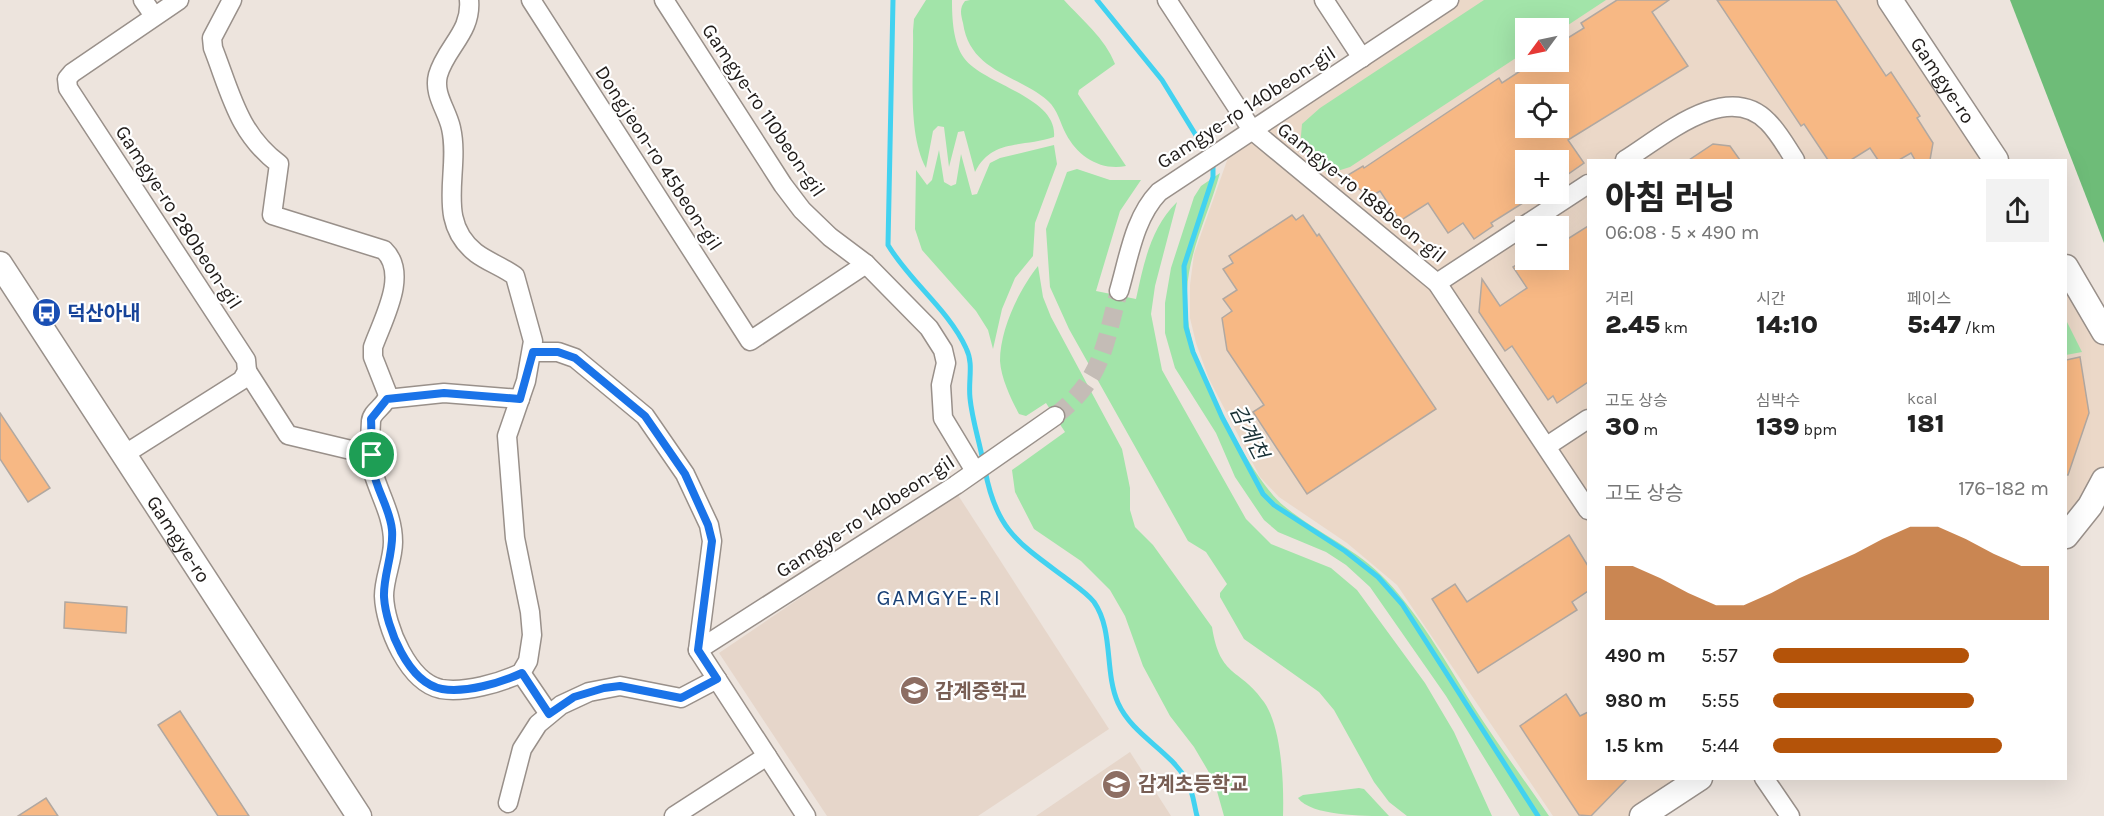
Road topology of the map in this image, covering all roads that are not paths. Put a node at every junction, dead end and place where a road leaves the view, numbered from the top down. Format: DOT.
graph roads {
  1 [pos="143,0"];
  2 [pos="179,0"];
  3 [pos="232,0"];
  4 [pos="469,0"];
  5 [pos="531,0"];
  6 [pos="664,0"];
  7 [pos="1167,0"];
  8 [pos="1324,0"];
  9 [pos="1449,0"];
  10 [pos="1890,0"];
  11 [pos="154,16"];
  12 [pos="1362,57"];
  13 [pos="1252,130"];
  14 [pos="1989,158"];
  15 [pos="1627,159"];
  16 [pos="1794,159"];
  17 [pos="1587,185"];
  18 [pos="0,264"];
  19 [pos="866,264"];
  20 [pos="2067,269"];
  21 [pos="1437,283"];
  22 [pos="1119,291"];
  23 [pos="2104,332"];
  24 [pos="533,352"];
  25 [pos="247,371"];
  26 [pos="387,399"];
  27 [pos="520,399"];
  28 [pos="1055,416"];
  29 [pos="1587,420"];
  30 [pos="1547,446"];
  31 [pos="125,454"];
  32 [pos="372,455"];
  33 [pos="975,471"];
  34 [pos="2104,480"];
  35 [pos="1587,508"];
  36 [pos="2067,535"];
  37 [pos="698,650"];
  38 [pos="522,673"];
  39 [pos="717,679"];
  40 [pos="549,714"];
  41 [pos="767,756"];
  42 [pos="1697,780"];
  43 [pos="1765,780"];
  44 [pos="508,803"];
  45 [pos="359,816"];
  46 [pos="674,816"];
  47 [pos="806,816"];
  48 [pos="1642,816"];
  49 [pos="1790,816"];
  1 -- 11 [label="street"];
  2 -- 11 [label="street, Gamgye-ro 280beon-gil"];
  3 -- 26 [label="street"];
  4 -- 24 [label="street"];
  5 -- 19 [label="street, Dongjeon-ro 45beon-gil"];
  6 -- 19 [label="street, Gamgye-ro 110beon-gil"];
  7 -- 13 [label="street, Gamgye-ro 188beon-gil"];
  8 -- 12 [label="street"];
  9 -- 12 [label="street, Gamgye-ro 140beon-gil"];
  10 -- 14 [label="main road, Gamgye-ro"];
  11 -- 25 [label="street, Gamgye-ro 280beon-gil"];
  12 -- 13 [label="street, Gamgye-ro 140beon-gil"];
  13 -- 21 [label="street, Gamgye-ro 188beon-gil"];
  13 -- 22 [label="street, Gamgye-ro 140beon-gil"];
  15 -- 16 [label="street"];
  17 -- 21 [label="street"];
  18 -- 31 [label="main road, Gamgye-ro"];
  19 -- 33 [label="street, Gamgye-ro 110beon-gil"];
  20 -- 23 [label="main road"];
  21 -- 30 [label="street, Gamgye-ro 188beon-gil"];
  24 -- 27 [label="street"];
  24 -- 37 [label="street"];
  25 -- 31 [label="street"];
  25 -- 32 [label="street, Gamgye-ro 280beon-gil"];
  26 -- 27 [label="street"];
  26 -- 32 [label="street"];
  27 -- 38 [label="street"];
  28 -- 33 [label="street, Gamgye-ro 140beon-gil"];
  29 -- 30 [label="street"];
  30 -- 35 [label="street, Gamgye-ro 188beon-gil"];
  31 -- 45 [label="main road, Gamgye-ro"];
  32 -- 38 [label="street"];
  33 -- 37 [label="street, Gamgye-ro 140beon-gil"];
  34 -- 36 [label="main road"];
  37 -- 39 [label="street"];
  38 -- 40 [label="street"];
  39 -- 40 [label="street"];
  39 -- 41 [label="street"];
  40 -- 44 [label="street"];
  41 -- 46 [label="street"];
  41 -- 47 [label="street"];
  42 -- 48 [label="main road"];
  43 -- 49 [label="street"];
}
